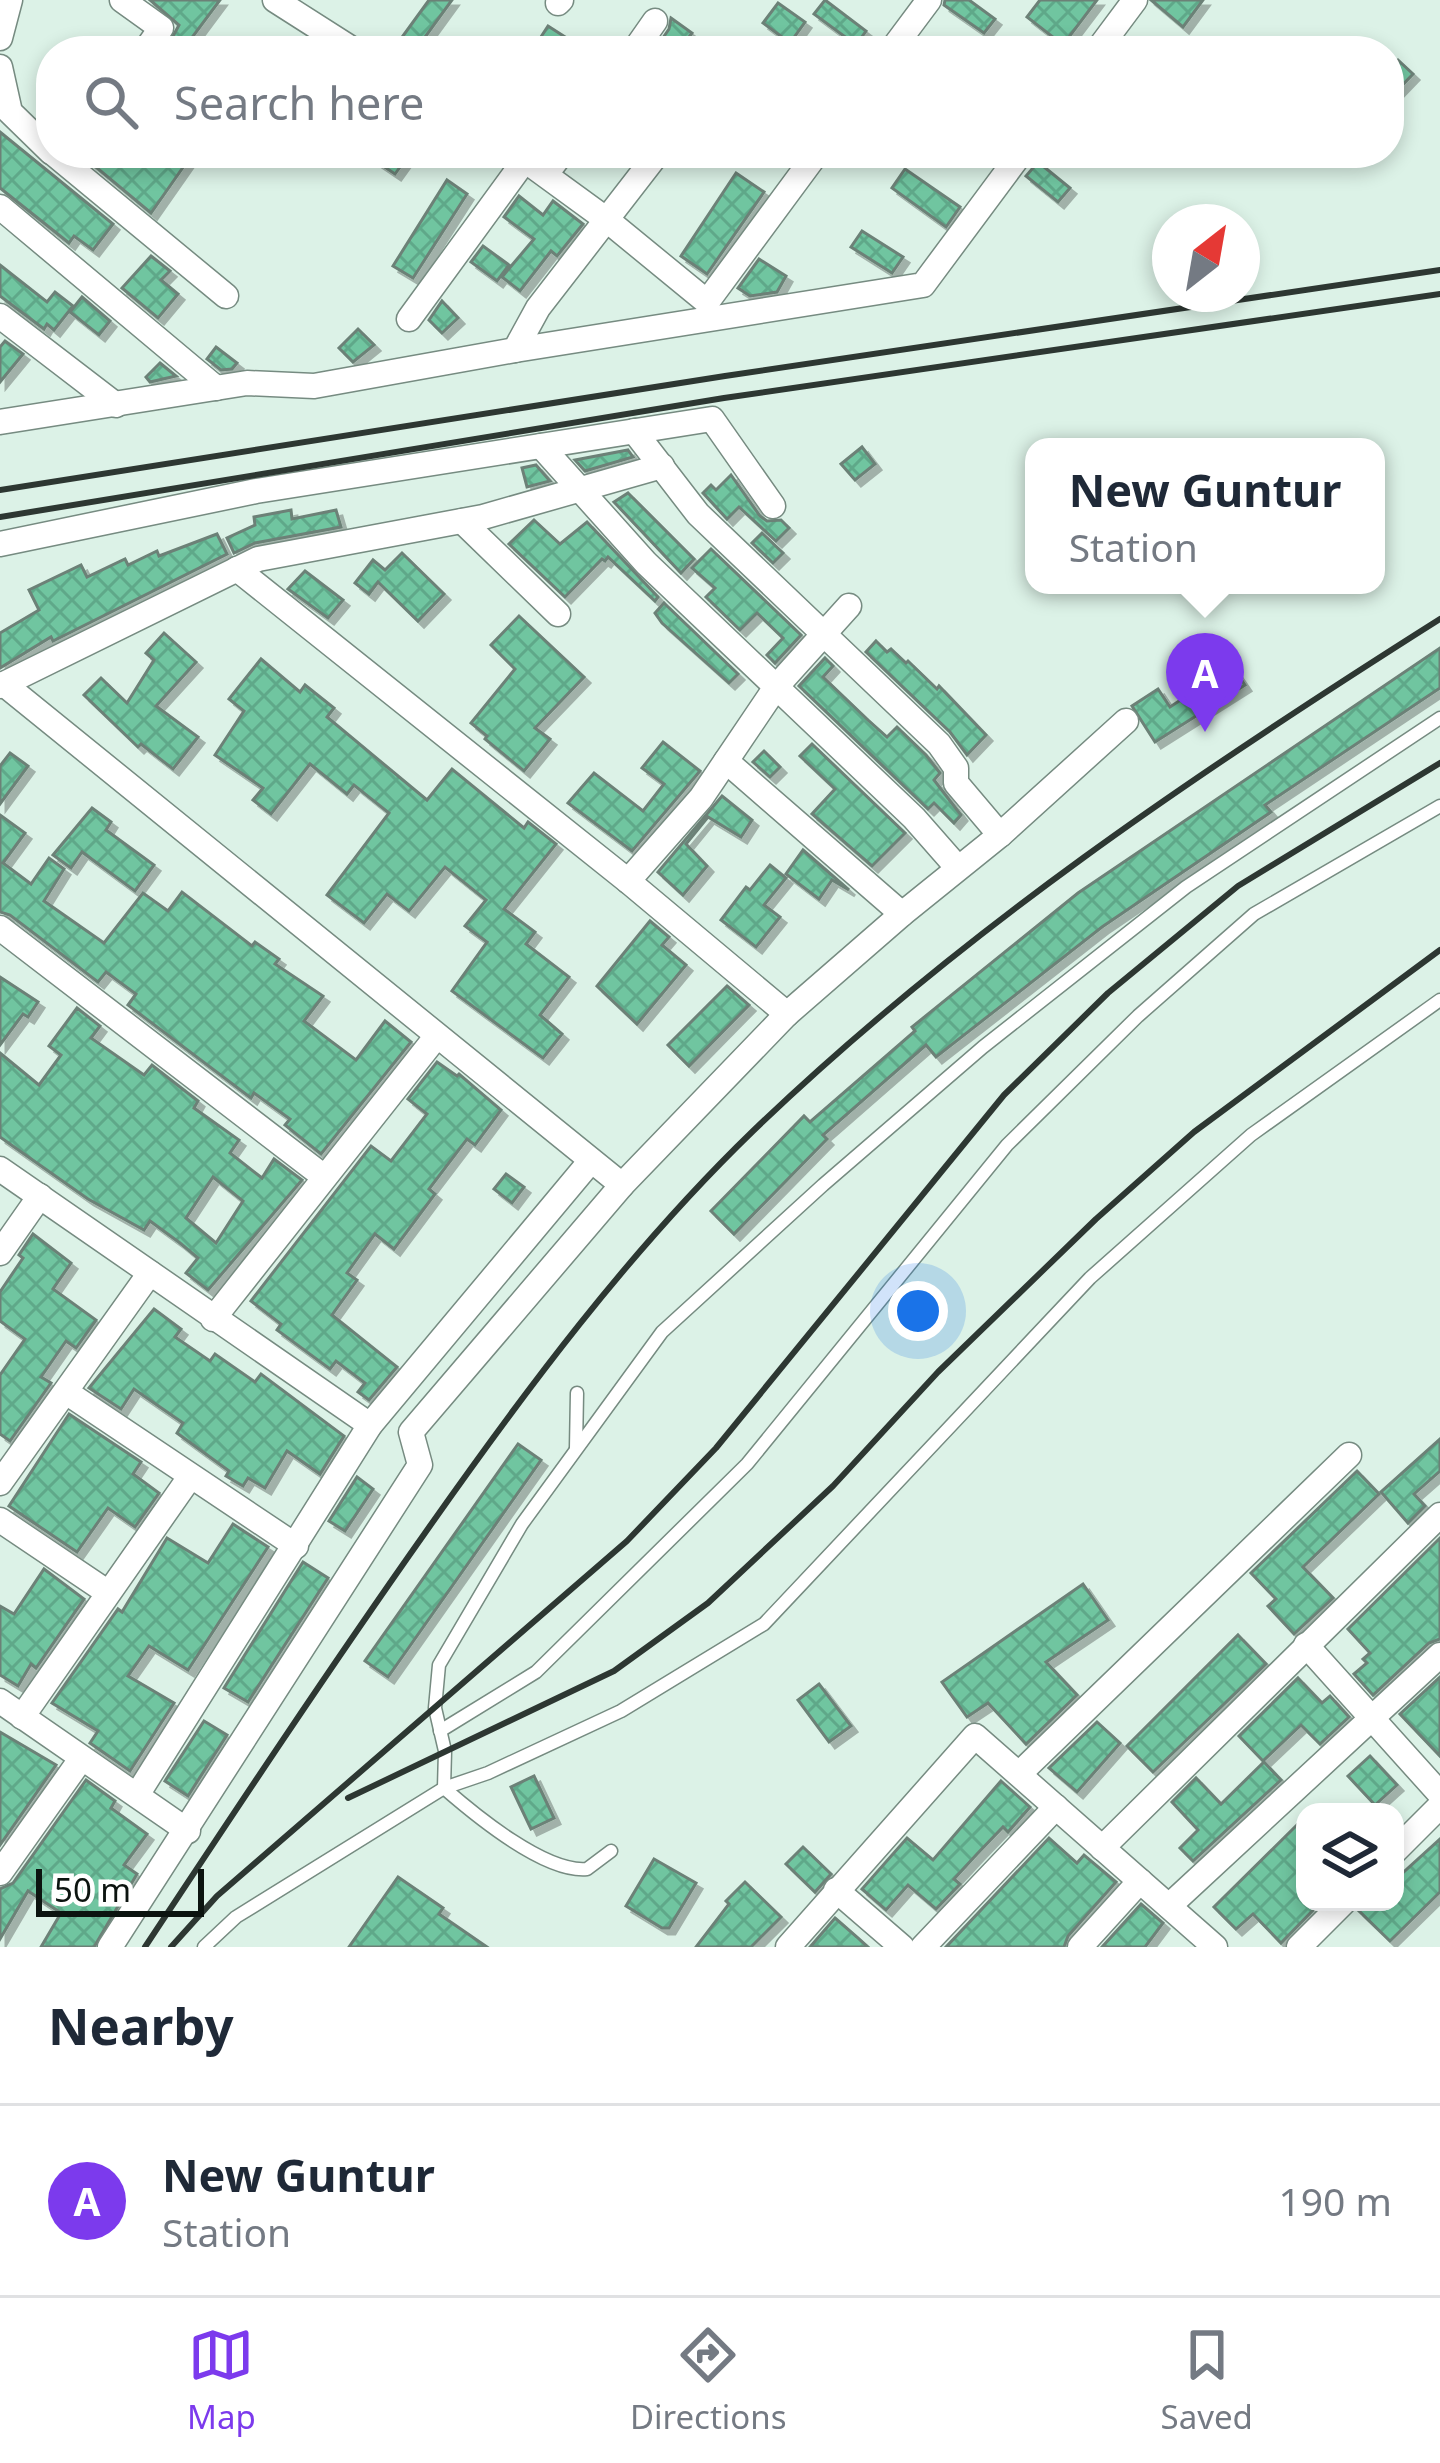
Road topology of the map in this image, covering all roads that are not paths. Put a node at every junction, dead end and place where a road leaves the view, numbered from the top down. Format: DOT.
graph roads {
  1 [pos="10,0"];
  2 [pos="122,0"];
  3 [pos="275,0"];
  4 [pos="929,0"];
  5 [pos="1135,0"];
  6 [pos="655,21"];
  7 [pos="155,36"];
  8 [pos="331,36"];
  9 [pos="644,36"];
  10 [pos="902,36"];
  11 [pos="1108,36"];
  12 [pos="0,38"];
  13 [pos="0,68"];
  14 [pos="36,134"];
  15 [pos="75,168"];
  16 [pos="524,168"];
  17 [pos="537,168"];
  18 [pos="647,168"];
  19 [pos="806,168"];
  20 [pos="1010,168"];
  21 [pos="0,207"];
  22 [pos="607,220"];
  23 [pos="226,296"];
  24 [pos="0,316"];
  25 [pos="410,319"];
  26 [pos="515,350"];
  27 [pos="216,388"];
  28 [pos="116,405"];
  29 [pos="0,422"];
  30 [pos="634,431"];
  31 [pos="541,446"];
  32 [pos="662,466"];
  33 [pos="580,489"];
  34 [pos="773,506"];
  35 [pos="462,521"];
  36 [pos="0,544"];
  37 [pos="237,569"];
  38 [pos="848,607"];
  39 [pos="559,614"];
  40 [pos="824,634"];
  41 [pos="2,685"];
  42 [pos="776,687"];
  43 [pos="1440,718"];
  44 [pos="1126,721"];
  45 [pos="726,761"];
  46 [pos="1440,806"];
  47 [pos="1000,835"];
  48 [pos="957,867"];
  49 [pos="628,880"];
  50 [pos="902,914"];
  51 [pos="0,928"];
  52 [pos="1440,1000"];
  53 [pos="788,1014"];
  54 [pos="436,1037"];
  55 [pos="589,1162"];
  56 [pos="0,1168"];
  57 [pos="323,1176"];
  58 [pos="622,1185"];
  59 [pos="40,1196"];
  60 [pos="0,1253"];
  61 [pos="150,1273"];
  62 [pos="213,1319"];
  63 [pos="65,1391"];
  64 [pos="577,1393"];
  65 [pos="370,1425"];
  66 [pos="576,1449"];
  67 [pos="1349,1456"];
  68 [pos="190,1477"];
  69 [pos="0,1484"];
  70 [pos="1440,1515"];
  71 [pos="0,1520"];
  72 [pos="296,1546"];
  73 [pos="106,1592"];
  74 [pos="1306,1645"];
  75 [pos="1440,1655"];
  76 [pos="7,1708"];
  77 [pos="1371,1718"];
  78 [pos="440,1731"];
  79 [pos="81,1759"];
  80 [pos="1019,1774"];
  81 [pos="444,1788"];
  82 [pos="1440,1793"];
  83 [pos="137,1796"];
  84 [pos="1440,1806"];
  85 [pos="1056,1807"];
  86 [pos="188,1831"];
  87 [pos="1404,1842"];
  88 [pos="1102,1848"];
  89 [pos="611,1851"];
  90 [pos="0,1873"];
  91 [pos="1140,1881"];
  92 [pos="836,1891"];
  93 [pos="1169,1906"];
  94 [pos="1335,1911"];
  95 [pos="110,1947"];
  96 [pos="204,1947"];
  97 [pos="788,1947"];
  98 [pos="902,1947"];
  99 [pos="923,1947"];
  100 [pos="1080,1947"];
  101 [pos="1215,1947"];
  102 [pos="1299,1947"];
  1 -- 12 [label="street"];
  2 -- 7 [label="street"];
  3 -- 8 [label="street"];
  4 -- 10 [label="street"];
  5 -- 11 [label="street"];
  6 -- 9 [label="street"];
  13 -- 14 [label="street"];
  15 -- 23 [label="street"];
  16 -- 25 [label="street"];
  17 -- 22 [label="street"];
  18 -- 22 [label="street"];
  19 -- 22 [label="street"];
  20 -- 26 [label="street"];
  21 -- 27 [label="street"];
  22 -- 26 [label="street"];
  24 -- 28 [label="street"];
  26 -- 27 [label="street"];
  27 -- 28 [label="street"];
  28 -- 29 [label="street"];
  30 -- 31 [label="street"];
  30 -- 32 [label="street"];
  30 -- 34 [label="street"];
  31 -- 33 [label="street"];
  31 -- 36 [label="street"];
  32 -- 33 [label="street"];
  32 -- 40 [label="street"];
  33 -- 35 [label="street"];
  33 -- 42 [label="street"];
  35 -- 37 [label="street"];
  35 -- 39 [label="street"];
  37 -- 41 [label="street"];
  37 -- 49 [label="street"];
  38 -- 40 [label="street"];
  40 -- 42 [label="street"];
  40 -- 47 [label="street"];
  41 -- 54 [label="street"];
  42 -- 45 [label="street"];
  42 -- 48 [label="street"];
  43 -- 66 [label="lane"];
  44 -- 47 [label="street"];
  45 -- 49 [label="street"];
  45 -- 50 [label="street"];
  46 -- 78 [label="lane"];
  47 -- 48 [label="street"];
  48 -- 50 [label="street"];
  49 -- 53 [label="street"];
  50 -- 53 [label="street"];
  51 -- 57 [label="street"];
  52 -- 81 [label="lane"];
  53 -- 58 [label="street"];
  54 -- 55 [label="street"];
  54 -- 57 [label="street"];
  55 -- 58 [label="street"];
  55 -- 65 [label="street"];
  56 -- 59 [label="street"];
  57 -- 62 [label="street"];
  58 -- 86 [label="street"];
  59 -- 60 [label="street"];
  59 -- 61 [label="street"];
  61 -- 62 [label="street"];
  61 -- 63 [label="street"];
  62 -- 65 [label="street"];
  63 -- 68 [label="street"];
  63 -- 69 [label="street"];
  64 -- 66 [label="lane"];
  65 -- 72 [label="street"];
  66 -- 78 [label="lane"];
  67 -- 80 [label="street"];
  68 -- 72 [label="street"];
  68 -- 73 [label="street"];
  70 -- 74 [label="street"];
  71 -- 73 [label="street"];
  72 -- 83 [label="street"];
  73 -- 76 [label="street"];
  74 -- 77 [label="street"];
  74 -- 88 [label="street"];
  75 -- 77 [label="street"];
  76 -- 79 [label="street"];
  77 -- 82 [label="street"];
  77 -- 93 [label="street"];
  78 -- 81 [label="lane"];
  79 -- 83 [label="street"];
  79 -- 90 [label="street"];
  80 -- 85 [label="street"];
  80 -- 92 [label="street"];
  81 -- 89 [label="lane"];
  81 -- 96 [label="lane"];
  83 -- 86 [label="street"];
  84 -- 87 [label="street"];
  85 -- 88 [label="street"];
  85 -- 99 [label="street"];
  86 -- 95 [label="street"];
  88 -- 91 [label="street"];
  91 -- 93 [label="street"];
  91 -- 100 [label="street"];
  92 -- 97 [label="street"];
  92 -- 98 [label="street"];
  93 -- 101 [label="street"];
  94 -- 102 [label="street"];
}
